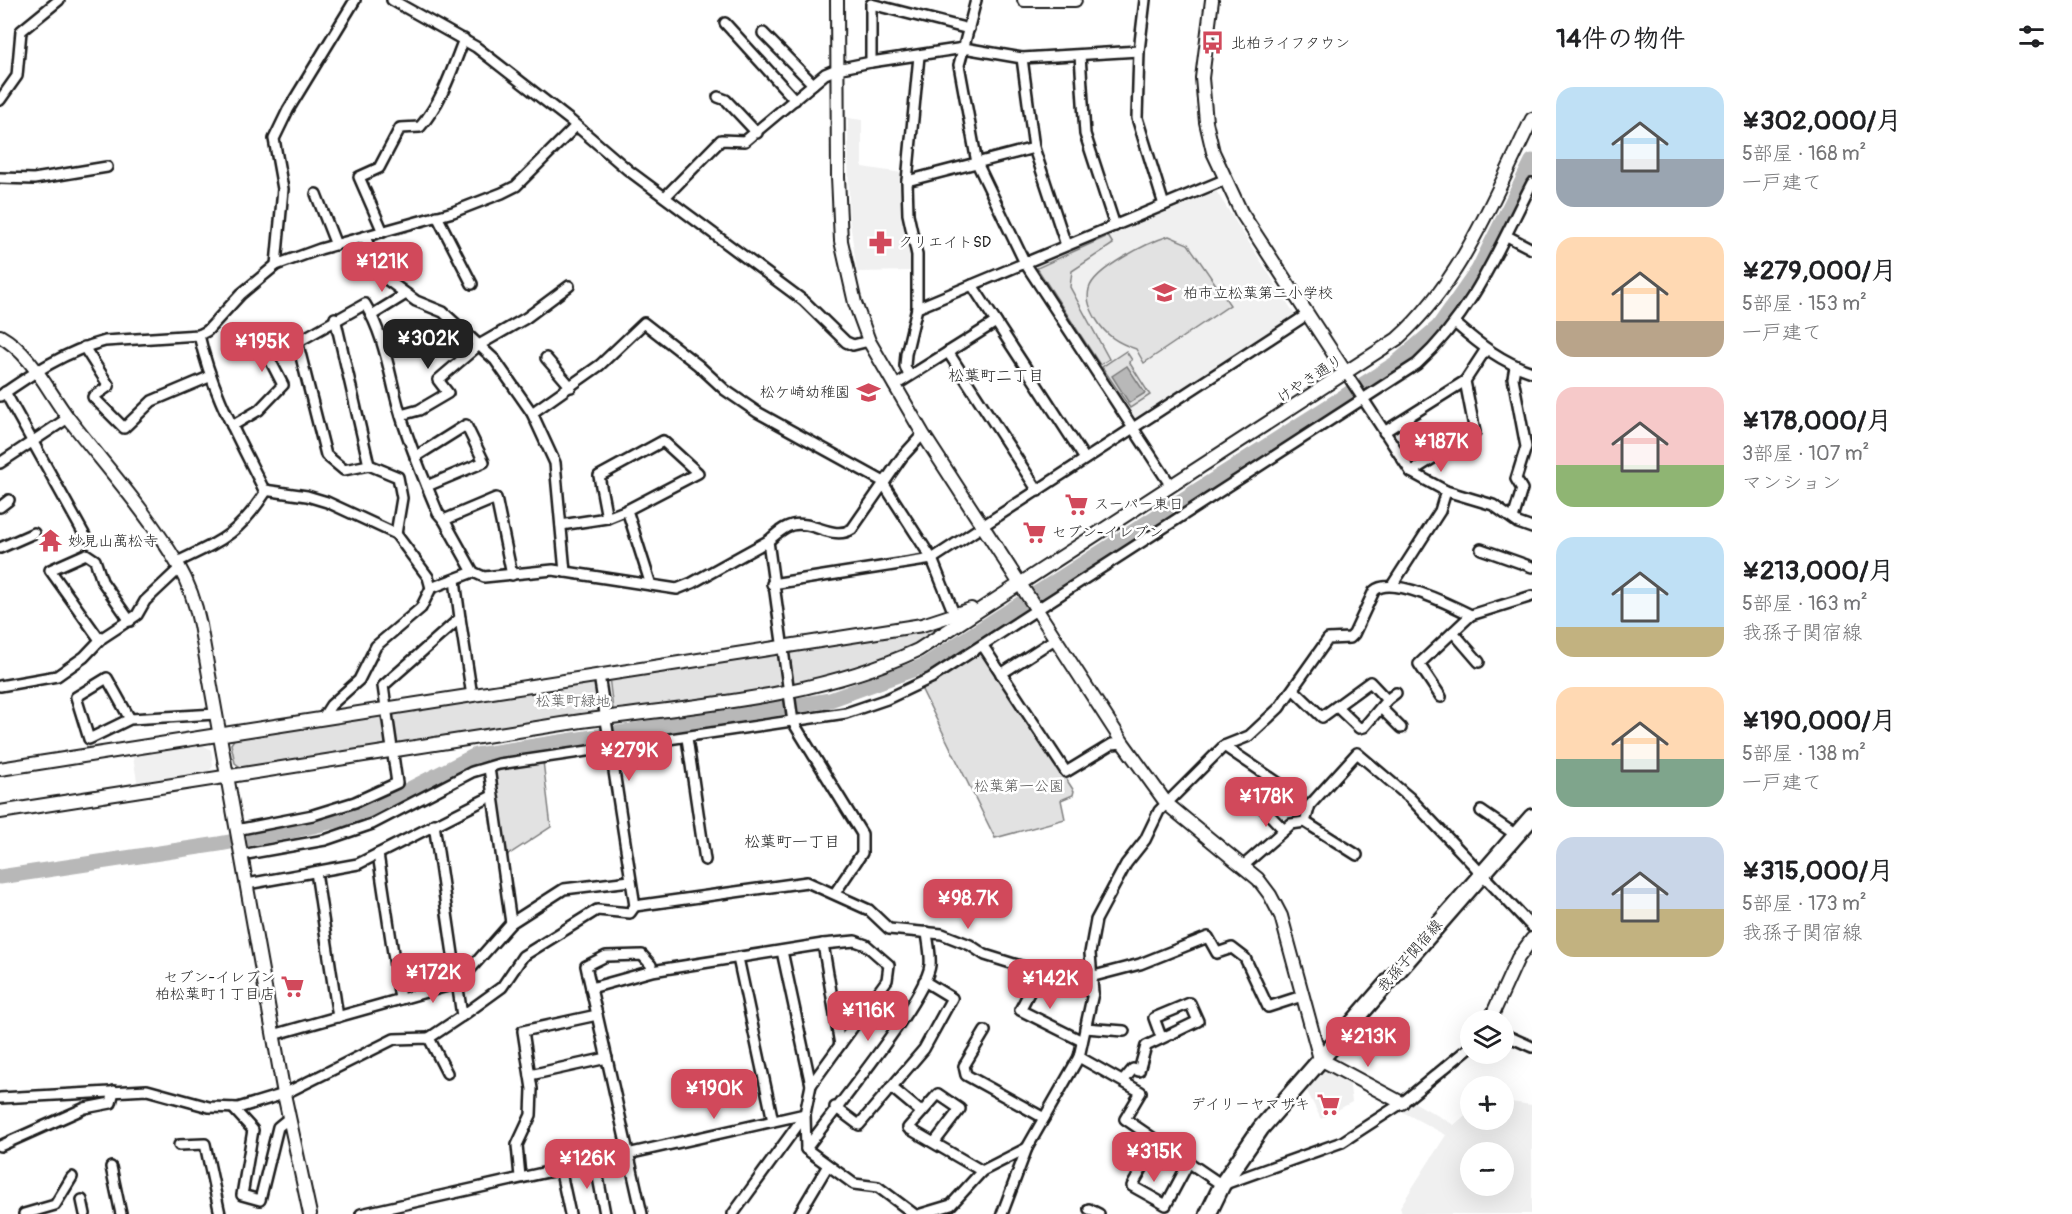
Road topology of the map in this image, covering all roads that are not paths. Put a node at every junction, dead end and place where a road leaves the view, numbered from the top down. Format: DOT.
graph roads {
  1 [pos="59,0"];
  2 [pos="355,0"];
  3 [pos="392,0"];
  4 [pos="837,0"];
  5 [pos="976,0"];
  6 [pos="1024,0"];
  7 [pos="1075,0"];
  8 [pos="1145,0"];
  9 [pos="1212,0"];
  10 [pos="725,23"];
  11 [pos="969,29"];
  12 [pos="763,33"];
  13 [pos="464,39"];
  14 [pos="964,48"];
  15 [pos="1139,51"];
  16 [pos="1080,55"];
  17 [pos="919,56"];
  18 [pos="1022,58"];
  19 [pos="871,62"];
  20 [pos="837,69"];
  21 [pos="813,84"];
  22 [pos="718,97"];
  23 [pos="0,100"];
  24 [pos="795,100"];
  25 [pos="1532,119"];
  26 [pos="576,126"];
  27 [pos="756,133"];
  28 [pos="1034,147"];
  29 [pos="977,164"];
  30 [pos="107,168"];
  31 [pos="0,178"];
  32 [pos="1224,180"];
  33 [pos="907,182"];
  34 [pos="1532,183"];
  35 [pos="316,194"];
  36 [pos="665,197"];
  37 [pos="1164,205"];
  38 [pos="437,216"];
  39 [pos="1115,226"];
  40 [pos="382,232"];
  41 [pos="1507,236"];
  42 [pos="365,237"];
  43 [pos="336,245"];
  44 [pos="1066,246"];
  45 [pos="1532,249"];
  46 [pos="1025,263"];
  47 [pos="276,265"];
  48 [pos="472,284"];
  49 [pos="972,285"];
  50 [pos="569,286"];
  51 [pos="406,294"];
  52 [pos="916,308"];
  53 [pos="1308,314"];
  54 [pos="372,315"];
  55 [pos="335,318"];
  56 [pos="996,322"];
  57 [pos="1456,324"];
  58 [pos="200,335"];
  59 [pos="0,336"];
  60 [pos="297,341"];
  61 [pos="869,341"];
  62 [pos="479,345"];
  63 [pos="84,347"];
  64 [pos="1486,349"];
  65 [pos="948,352"];
  66 [pos="546,358"];
  67 [pos="1515,368"];
  68 [pos="35,372"];
  69 [pos="1532,372"];
  70 [pos="909,376"];
  71 [pos="209,377"];
  72 [pos="1349,377"];
  73 [pos="1465,381"];
  74 [pos="894,386"];
  75 [pos="571,387"];
  76 [pos="3,394"];
  77 [pos="1362,396"];
  78 [pos="532,413"];
  79 [pos="401,416"];
  80 [pos="68,418"];
  81 [pos="232,426"];
  82 [pos="1133,428"];
  83 [pos="1384,432"];
  84 [pos="923,434"];
  85 [pos="32,442"];
  86 [pos="415,457"];
  87 [pos="1085,459"];
  88 [pos="0,463"];
  89 [pos="369,465"];
  90 [pos="1411,472"];
  91 [pos="884,482"];
  92 [pos="427,486"];
  93 [pos="1171,486"];
  94 [pos="267,490"];
  95 [pos="1038,491"];
  96 [pos="1446,491"];
  97 [pos="9,500"];
  98 [pos="0,507"];
  99 [pos="627,510"];
  100 [pos="607,518"];
  101 [pos="1514,519"];
  102 [pos="444,520"];
  103 [pos="561,525"];
  104 [pos="983,526"];
  105 [pos="1532,528"];
  106 [pos="34,533"];
  107 [pos="396,534"];
  108 [pos="85,536"];
  109 [pos="768,541"];
  110 [pos="0,548"];
  111 [pos="1481,549"];
  112 [pos="932,559"];
  113 [pos="178,565"];
  114 [pos="1532,567"];
  115 [pos="473,572"];
  116 [pos="565,572"];
  117 [pos="512,575"];
  118 [pos="455,580"];
  119 [pos="772,584"];
  120 [pos="651,585"];
  121 [pos="1393,585"];
  122 [pos="431,588"];
  123 [pos="1023,589"];
  124 [pos="1532,596"];
  125 [pos="1036,609"];
  126 [pos="1471,615"];
  127 [pos="955,616"];
  128 [pos="460,618"];
  129 [pos="130,621"];
  130 [pos="1453,633"];
  131 [pos="1056,639"];
  132 [pos="100,640"];
  133 [pos="983,646"];
  134 [pos="782,647"];
  135 [pos="1479,662"];
  136 [pos="1001,674"];
  137 [pos="598,675"];
  138 [pos="0,686"];
  139 [pos="1294,690"];
  140 [pos="1396,693"];
  141 [pos="472,696"];
  142 [pos="788,697"];
  143 [pos="1441,697"];
  144 [pos="1384,704"];
  145 [pos="1337,707"];
  146 [pos="386,709"];
  147 [pos="216,714"];
  148 [pos="130,719"];
  149 [pos="322,719"];
  150 [pos="792,719"];
  151 [pos="606,722"];
  152 [pos="1401,728"];
  153 [pos="219,735"];
  154 [pos="687,738"];
  155 [pos="1123,743"];
  156 [pos="609,746"];
  157 [pos="1224,746"];
  158 [pos="392,751"];
  159 [pos="489,768"];
  160 [pos="0,769"];
  161 [pos="226,776"];
  162 [pos="492,796"];
  163 [pos="1299,797"];
  164 [pos="1255,800"];
  165 [pos="1167,804"];
  166 [pos="1481,811"];
  167 [pos="0,812"];
  168 [pos="1532,817"];
  169 [pos="1305,822"];
  170 [pos="435,825"];
  171 [pos="1284,830"];
  172 [pos="236,832"];
  173 [pos="1516,836"];
  174 [pos="240,852"];
  175 [pos="378,854"];
  176 [pos="1357,855"];
  177 [pos="705,860"];
  178 [pos="1243,866"];
  179 [pos="316,872"];
  180 [pos="1482,874"];
  181 [pos="630,881"];
  182 [pos="247,884"];
  183 [pos="835,893"];
  184 [pos="634,906"];
  185 [pos="511,923"];
  186 [pos="1532,927"];
  187 [pos="927,932"];
  188 [pos="1532,939"];
  189 [pos="824,944"];
  190 [pos="782,951"];
  191 [pos="738,958"];
  192 [pos="652,971"];
  193 [pos="1040,972"];
  194 [pos="1094,976"];
  195 [pos="924,981"];
  196 [pos="458,983"];
  197 [pos="591,988"];
  198 [pos="1093,993"];
  199 [pos="1302,996"];
  200 [pos="400,999"];
  201 [pos="1495,1010"];
  202 [pos="597,1015"];
  203 [pos="462,1016"];
  204 [pos="338,1017"];
  205 [pos="1085,1028"];
  206 [pos="985,1031"];
  207 [pos="1124,1031"];
  208 [pos="273,1035"];
  209 [pos="1161,1037"];
  210 [pos="429,1038"];
  211 [pos="1514,1039"];
  212 [pos="1082,1041"];
  213 [pos="840,1045"];
  214 [pos="1532,1047"];
  215 [pos="1460,1055"];
  216 [pos="1079,1057"];
  217 [pos="607,1058"];
  218 [pos="1320,1059"];
  219 [pos="447,1073"];
  220 [pos="530,1075"];
  221 [pos="1123,1081"];
  222 [pos="811,1085"];
  223 [pos="891,1087"];
  224 [pos="114,1091"];
  225 [pos="284,1094"];
  226 [pos="0,1098"];
  227 [pos="1402,1103"];
  228 [pos="836,1107"];
  229 [pos="232,1108"];
  230 [pos="921,1112"];
  231 [pos="805,1115"];
  232 [pos="289,1118"];
  233 [pos="1044,1118"];
  234 [pos="773,1121"];
  235 [pos="1158,1141"];
  236 [pos="934,1143"];
  237 [pos="179,1145"];
  238 [pos="0,1146"];
  239 [pos="1027,1148"];
  240 [pos="806,1149"];
  241 [pos="630,1153"];
  242 [pos="595,1161"];
  243 [pos="1189,1162"];
  244 [pos="111,1167"];
  245 [pos="827,1167"];
  246 [pos="560,1168"];
  247 [pos="982,1171"];
  248 [pos="72,1177"];
  249 [pos="519,1177"];
  250 [pos="1222,1185"];
  251 [pos="82,1200"];
  252 [pos="1089,1209"];
  253 [pos="947,1211"];
  254 [pos="24,1214"];
  255 [pos="85,1214"];
  256 [pos="121,1214"];
  257 [pos="220,1214"];
  258 [pos="310,1214"];
  259 [pos="361,1214"];
  260 [pos="570,1214"];
  261 [pos="605,1214"];
  262 [pos="642,1214"];
  263 [pos="733,1214"];
  264 [pos="798,1214"];
  265 [pos="915,1214"];
  266 [pos="921,1214"];
  267 [pos="1002,1214"];
  268 [pos="1099,1214"];
  269 [pos="1208,1214"];
  1 -- 23 [label="street"];
  2 -- 47 [label="street"];
  3 -- 13 [label="street"];
  4 -- 20 [label="street"];
  5 -- 11 [label="street"];
  6 -- 7 [label="street"];
  8 -- 15 [label="street"];
  9 -- 32 [label="street"];
  10 -- 24 [label="street"];
  11 -- 14 [label="street"];
  11 -- 19 [label="street"];
  12 -- 21 [label="street"];
  13 -- 26 [label="street"];
  13 -- 40 [label="street"];
  14 -- 17 [label="street"];
  14 -- 18 [label="street"];
  14 -- 29 [label="street"];
  15 -- 16 [label="street"];
  15 -- 37 [label="street"];
  16 -- 18 [label="street"];
  16 -- 39 [label="street"];
  17 -- 19 [label="street"];
  17 -- 33 [label="street"];
  18 -- 28 [label="street"];
  19 -- 20 [label="street"];
  20 -- 21 [label="street"];
  20 -- 61 [label="street"];
  21 -- 24 [label="street"];
  22 -- 27 [label="street"];
  24 -- 27 [label="street"];
  25 -- 72 [label="street, けやき通り"];
  26 -- 36 [label="street"];
  26 -- 38 [label="street"];
  27 -- 36 [label="street"];
  28 -- 29 [label="street"];
  28 -- 44 [label="street"];
  29 -- 33 [label="street"];
  29 -- 46 [label="street"];
  30 -- 31 [label="street"];
  32 -- 37 [label="street"];
  32 -- 53 [label="street"];
  33 -- 52 [label="street"];
  34 -- 41 [label="street"];
  35 -- 43 [label="street"];
  36 -- 61 [label="street"];
  37 -- 39 [label="street"];
  38 -- 40 [label="street"];
  38 -- 48 [label="street"];
  39 -- 44 [label="street"];
  40 -- 42 [label="street"];
  41 -- 45 [label="street"];
  41 -- 57 [label="street"];
  42 -- 43 [label="street"];
  42 -- 51 [label="street"];
  43 -- 47 [label="street"];
  44 -- 46 [label="street"];
  46 -- 49 [label="street"];
  46 -- 82 [label="street"];
  47 -- 58 [label="street"];
  49 -- 52 [label="street"];
  49 -- 56 [label="street"];
  50 -- 62 [label="street"];
  51 -- 54 [label="street"];
  51 -- 62 [label="street"];
  52 -- 70 [label="street"];
  53 -- 72 [label="street"];
  53 -- 82 [label="street"];
  54 -- 55 [label="street"];
  54 -- 79 [label="street"];
  55 -- 60 [label="street"];
  55 -- 89 [label="street"];
  56 -- 65 [label="street"];
  56 -- 87 [label="street"];
  57 -- 64 [label="street"];
  57 -- 77 [label="street"];
  58 -- 63 [label="street"];
  58 -- 71 [label="street"];
  59 -- 68 [label="street"];
  60 -- 81 [label="street"];
  60 -- 89 [label="street"];
  61 -- 74 [label="street"];
  62 -- 78 [label="street"];
  62 -- 79 [label="street"];
  63 -- 68 [label="street"];
  63 -- 71 [label="street"];
  64 -- 67 [label="street"];
  64 -- 73 [label="street"];
  65 -- 70 [label="street"];
  65 -- 95 [label="street"];
  66 -- 75 [label="street"];
  67 -- 69 [label="street"];
  67 -- 101 [label="street"];
  68 -- 76 [label="street"];
  68 -- 80 [label="street"];
  70 -- 74 [label="street"];
  71 -- 81 [label="street"];
  72 -- 77 [label="street"];
  72 -- 93 [label="street, けやき通り"];
  73 -- 83 [label="street"];
  73 -- 90 [label="street"];
  74 -- 84 [label="street"];
  75 -- 78 [label="street"];
  75 -- 91 [label="street"];
  76 -- 85 [label="street"];
  77 -- 83 [label="street"];
  77 -- 125 [label="street"];
  78 -- 103 [label="street"];
  79 -- 86 [label="street"];
  80 -- 85 [label="street"];
  80 -- 113 [label="street"];
  81 -- 94 [label="street"];
  82 -- 87 [label="street"];
  82 -- 93 [label="street"];
  83 -- 90 [label="street"];
  84 -- 91 [label="street"];
  84 -- 104 [label="street"];
  85 -- 88 [label="street"];
  85 -- 108 [label="street"];
  86 -- 92 [label="street"];
  86 -- 92 [label="street"];
  87 -- 95 [label="street"];
  89 -- 107 [label="street"];
  90 -- 96 [label="street"];
  91 -- 109 [label="street"];
  91 -- 112 [label="street"];
  92 -- 102 [label="street"];
  93 -- 123 [label="street, けやき通り"];
  94 -- 107 [label="street"];
  94 -- 113 [label="street"];
  95 -- 104 [label="street"];
  96 -- 101 [label="street"];
  96 -- 121 [label="street"];
  97 -- 98 [label="street"];
  99 -- 100 [label="street"];
  99 -- 100 [label="street"];
  99 -- 120 [label="street"];
  100 -- 103 [label="street"];
  101 -- 105 [label="street"];
  102 -- 115 [label="street"];
  102 -- 117 [label="street"];
  103 -- 116 [label="street"];
  104 -- 112 [label="street"];
  104 -- 123 [label="street"];
  106 -- 110 [label="street"];
  107 -- 122 [label="street"];
  109 -- 119 [label="street"];
  109 -- 120 [label="street"];
  111 -- 114 [label="street"];
  112 -- 119 [label="street"];
  112 -- 127 [label="street"];
  113 -- 129 [label="street"];
  113 -- 147 [label="street"];
  115 -- 117 [label="street"];
  115 -- 118 [label="street"];
  116 -- 117 [label="street"];
  116 -- 120 [label="street"];
  118 -- 122 [label="street"];
  118 -- 128 [label="street"];
  119 -- 134 [label="street"];
  121 -- 126 [label="street"];
  121 -- 139 [label="street"];
  122 -- 149 [label="street"];
  123 -- 125 [label="street"];
  123 -- 127 [label="street"];
  123 -- 142 [label="street"];
  124 -- 126 [label="street"];
  125 -- 131 [label="street"];
  125 -- 133 [label="street"];
  126 -- 130 [label="street"];
  127 -- 134 [label="street"];
  128 -- 141 [label="street"];
  128 -- 146 [label="street"];
  129 -- 132 [label="street"];
  129 -- 132 [label="street"];
  130 -- 135 [label="street"];
  130 -- 143 [label="street"];
  131 -- 136 [label="street"];
  131 -- 155 [label="street"];
  132 -- 138 [label="street"];
  133 -- 136 [label="street"];
  133 -- 150 [label="street"];
  134 -- 137 [label="street"];
  134 -- 142 [label="street"];
  136 -- 155 [label="street"];
  137 -- 141 [label="street"];
  137 -- 151 [label="street"];
  139 -- 145 [label="street"];
  139 -- 157 [label="street"];
  140 -- 144 [label="street"];
  141 -- 146 [label="street"];
  142 -- 150 [label="street"];
  142 -- 151 [label="street"];
  144 -- 145 [label="street"];
  144 -- 145 [label="street"];
  144 -- 152 [label="street"];
  146 -- 149 [label="street"];
  146 -- 158 [label="street"];
  147 -- 148 [label="street"];
  147 -- 153 [label="street"];
  148 -- 148 [label="street"];
  149 -- 153 [label="street"];
  150 -- 154 [label="street"];
  150 -- 183 [label="street"];
  151 -- 156 [label="street"];
  151 -- 158 [label="street"];
  153 -- 160 [label="street"];
  153 -- 161 [label="street"];
  154 -- 156 [label="street"];
  154 -- 177 [label="street"];
  155 -- 165 [label="street"];
  156 -- 159 [label="street"];
  156 -- 181 [label="street"];
  157 -- 163 [label="street"];
  157 -- 165 [label="street"];
  158 -- 161 [label="street"];
  158 -- 172 [label="street"];
  159 -- 162 [label="street"];
  159 -- 174 [label="street"];
  161 -- 167 [label="street"];
  161 -- 172 [label="street"];
  162 -- 170 [label="street"];
  162 -- 185 [label="street"];
  164 -- 171 [label="street"];
  165 -- 178 [label="street"];
  165 -- 194 [label="street"];
  166 -- 173 [label="street"];
  168 -- 173 [label="main road, 我孫子関宿線"];
  169 -- 171 [label="street"];
  169 -- 176 [label="street"];
  169 -- 180 [label="street"];
  170 -- 175 [label="street"];
  170 -- 196 [label="street"];
  171 -- 178 [label="street"];
  172 -- 174 [label="street"];
  173 -- 180 [label="main road, 我孫子関宿線"];
  174 -- 182 [label="street"];
  175 -- 179 [label="street"];
  175 -- 200 [label="street"];
  178 -- 199 [label="street"];
  179 -- 182 [label="street"];
  179 -- 204 [label="street"];
  180 -- 186 [label="street"];
  180 -- 218 [label="main road, 我孫子関宿線"];
  181 -- 184 [label="street"];
  181 -- 185 [label="street"];
  182 -- 208 [label="street"];
  183 -- 184 [label="street"];
  183 -- 187 [label="street"];
  184 -- 203 [label="street"];
  185 -- 196 [label="street"];
  187 -- 193 [label="street"];
  187 -- 195 [label="street"];
  188 -- 201 [label="street"];
  189 -- 190 [label="street"];
  189 -- 213 [label="street"];
  189 -- 213 [label="street"];
  190 -- 191 [label="street"];
  190 -- 222 [label="street"];
  191 -- 192 [label="street"];
  191 -- 234 [label="street"];
  192 -- 197 [label="street"];
  192 -- 197 [label="street"];
  193 -- 198 [label="street"];
  193 -- 212 [label="street"];
  194 -- 198 [label="street"];
  194 -- 199 [label="street"];
  195 -- 223 [label="street"];
  195 -- 228 [label="street"];
  196 -- 200 [label="street"];
  196 -- 203 [label="street"];
  197 -- 202 [label="street"];
  198 -- 205 [label="street"];
  199 -- 218 [label="street"];
  200 -- 204 [label="street"];
  202 -- 217 [label="street"];
  202 -- 220 [label="street"];
  203 -- 210 [label="street"];
  204 -- 208 [label="street"];
  205 -- 207 [label="street"];
  205 -- 212 [label="street"];
  206 -- 233 [label="street"];
  208 -- 225 [label="street"];
  209 -- 209 [label="street"];
  209 -- 221 [label="street"];
  210 -- 219 [label="street"];
  210 -- 225 [label="street"];
  211 -- 214 [label="street"];
  212 -- 216 [label="street"];
  213 -- 222 [label="street"];
  215 -- 227 [label="street"];
  216 -- 221 [label="street"];
  216 -- 233 [label="street"];
  217 -- 220 [label="street"];
  217 -- 241 [label="street"];
  218 -- 227 [label="street"];
  218 -- 250 [label="main road, 我孫子関宿線"];
  220 -- 249 [label="street"];
  221 -- 235 [label="street"];
  222 -- 231 [label="street"];
  223 -- 228 [label="street"];
  223 -- 230 [label="street"];
  224 -- 226 [label="street"];
  224 -- 229 [label="street"];
  224 -- 238 [label="street"];
  225 -- 229 [label="street"];
  225 -- 232 [label="street"];
  227 -- 250 [label="street"];
  228 -- 240 [label="street"];
  229 -- 232 [label="street"];
  230 -- 236 [label="street"];
  230 -- 236 [label="street"];
  231 -- 234 [label="street"];
  231 -- 240 [label="street"];
  231 -- 263 [label="street"];
  232 -- 258 [label="street"];
  233 -- 239 [label="street"];
  234 -- 241 [label="street"];
  235 -- 243 [label="street"];
  235 -- 243 [label="street"];
  236 -- 247 [label="street"];
  237 -- 257 [label="street"];
  239 -- 247 [label="street"];
  239 -- 267 [label="street"];
  240 -- 245 [label="street"];
  241 -- 242 [label="street"];
  241 -- 262 [label="street"];
  242 -- 246 [label="street"];
  242 -- 261 [label="street"];
  243 -- 250 [label="street"];
  244 -- 256 [label="street"];
  245 -- 264 [label="street"];
  245 -- 265 [label="street"];
  246 -- 249 [label="street"];
  246 -- 260 [label="street"];
  247 -- 253 [label="street"];
  248 -- 254 [label="street"];
  249 -- 259 [label="street"];
  250 -- 269 [label="main road, 我孫子関宿線"];
  251 -- 255 [label="street"];
  252 -- 268 [label="street"];
  253 -- 266 [label="street"];
}
